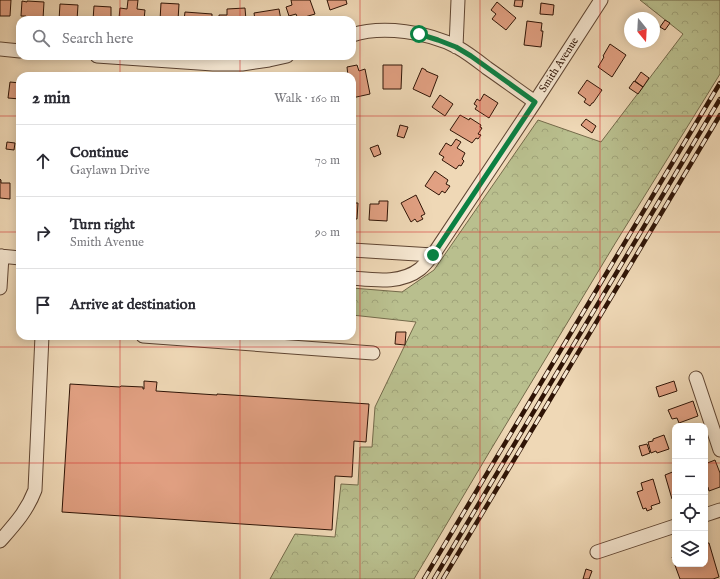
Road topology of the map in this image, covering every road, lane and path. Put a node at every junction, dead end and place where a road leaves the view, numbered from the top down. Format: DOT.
graph roads {
  1 [pos="458,0"];
  2 [pos="601,0"];
  3 [pos="356,34"];
  4 [pos="456,47"];
  5 [pos="0,49"];
  6 [pos="16,51"];
  7 [pos="158,60"];
  8 [pos="270,60"];
  9 [pos="535,102"];
  10 [pos="356,250"];
  11 [pos="433,255"];
  12 [pos="1,256"];
  13 [pos="16,258"];
  14 [pos="356,278"];
  15 [pos="0,288"];
  16 [pos="42,340"];
  17 [pos="197,340"];
  18 [pos="374,353"];
  19 [pos="696,378"];
  20 [pos="720,450"];
  21 [pos="720,510"];
  22 [pos="708,514"];
  23 [pos="672,527"];
  24 [pos="0,541"];
  25 [pos="597,552"];
  1 -- 4 [label="street"];
  2 -- 9 [label="street, Smith Avenue"];
  3 -- 4 [label="street"];
  4 -- 9 [label="street"];
  5 -- 6 [label="street"];
  7 -- 8 [label="street"];
  9 -- 11 [label="street, Smith Avenue"];
  10 -- 11 [label="street"];
  11 -- 14 [label="street, Smith Avenue"];
  12 -- 13 [label="street"];
  12 -- 15 [label="street"];
  16 -- 24 [label="street"];
  17 -- 18 [label="street"];
  19 -- 20 [label="street"];
  21 -- 22 [label="street"];
  23 -- 25 [label="street"];
}
